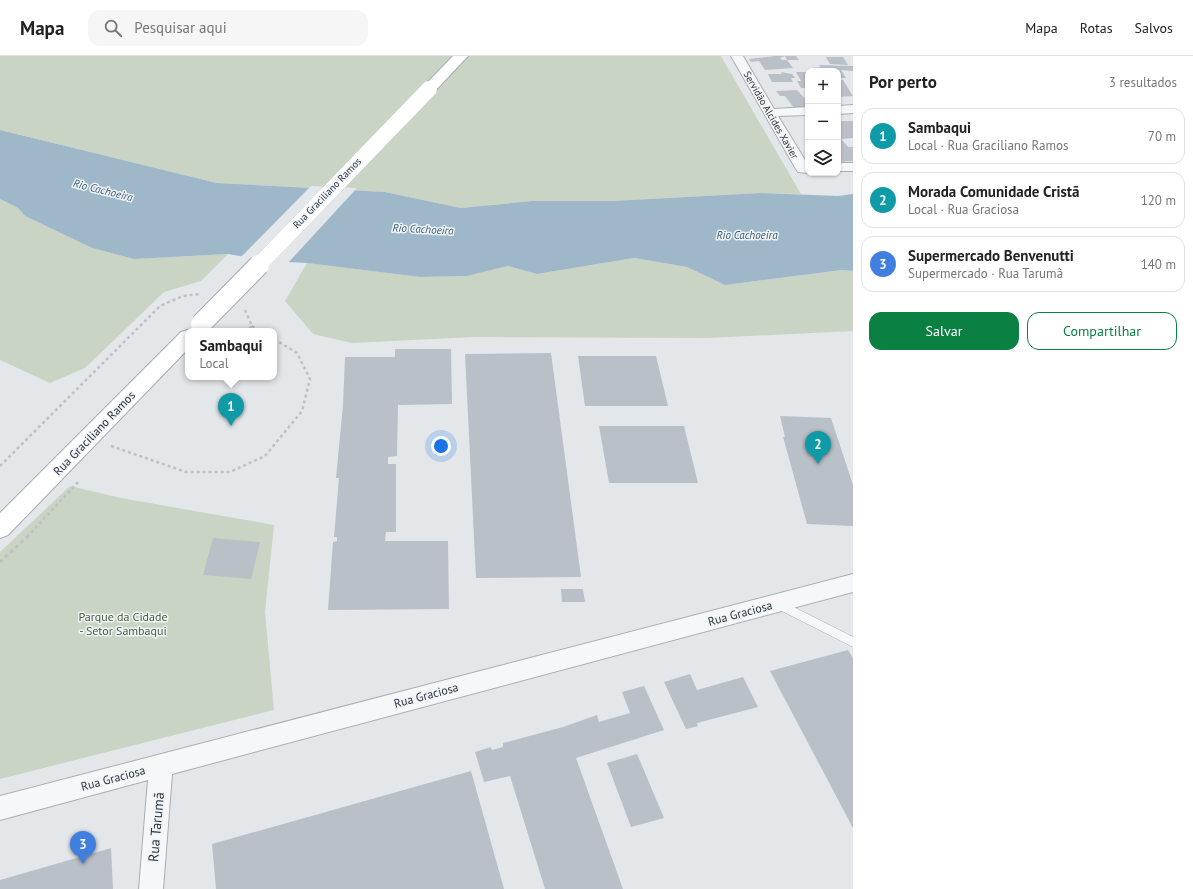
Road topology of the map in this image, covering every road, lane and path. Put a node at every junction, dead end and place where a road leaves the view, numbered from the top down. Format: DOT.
graph roads {
  1 [pos="461,56"];
  2 [pos="737,56"];
  3 [pos="853,109"];
  4 [pos="841,110"];
  5 [pos="805,111"];
  6 [pos="770,113"];
  7 [pos="841,167"];
  8 [pos="853,167"];
  9 [pos="805,169"];
  10 [pos="206,293"];
  11 [pos="240,308"];
  12 [pos="252,326"];
  13 [pos="197,328"];
  14 [pos="255,328"];
  15 [pos="185,340"];
  16 [pos="277,341"];
  17 [pos="106,452"];
  18 [pos="0,466"];
  19 [pos="80,480"];
  20 [pos="0,528"];
  21 [pos="0,562"];
  22 [pos="853,583"];
  23 [pos="777,603"];
  24 [pos="853,642"];
  25 [pos="161,765"];
  26 [pos="0,808"];
  27 [pos="151,889"];
  1 -- 13 [label="main road, Rua Graciliano Ramos, bridge"];
  2 -- 6 [label="street, Servidão Alcides Xavier"];
  3 -- 4 [label="street"];
  5 -- 6 [label="street"];
  6 -- 9 [label="street, Servidão Alcides Xavier"];
  7 -- 8 [label="street"];
  10 -- 18 [label="path"];
  11 -- 12 [label="path"];
  12 -- 14 [label="path"];
  15 -- 20 [label="main road, Rua Graciliano Ramos"];
  16 -- 17 [label="path"];
  19 -- 21 [label="path"];
  22 -- 23 [label="street, Rua Graciosa"];
  23 -- 24 [label="lane"];
  23 -- 25 [label="street, Rua Graciosa"];
  25 -- 26 [label="street, Rua Graciosa"];
  25 -- 27 [label="street, Rua Tarumã"];
}
